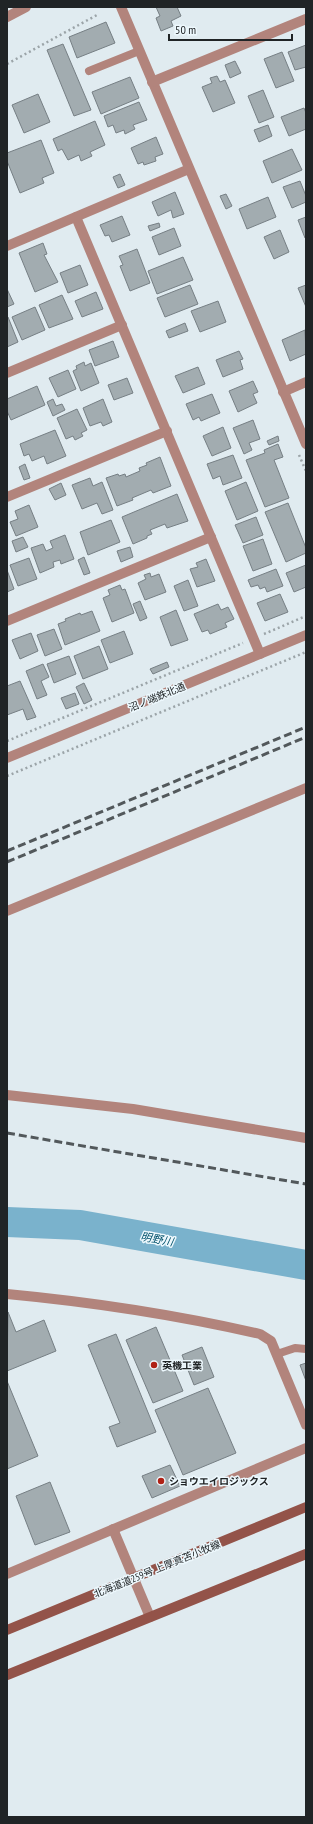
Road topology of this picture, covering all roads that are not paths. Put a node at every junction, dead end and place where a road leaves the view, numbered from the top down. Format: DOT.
graph roads {
  1 [pos="26,7"];
  2 [pos="121,7"];
  3 [pos="7,17"];
  4 [pos="306,19"];
  5 [pos="139,51"];
  6 [pos="89,72"];
  7 [pos="152,82"];
  8 [pos="189,169"];
  9 [pos="76,217"];
  10 [pos="7,246"];
  11 [pos="122,326"];
  12 [pos="7,373"];
  13 [pos="306,382"];
  14 [pos="283,392"];
  15 [pos="167,431"];
  16 [pos="306,444"];
  17 [pos="7,498"];
  18 [pos="211,536"];
  19 [pos="7,621"];
  20 [pos="306,634"];
  21 [pos="260,654"];
  22 [pos="7,758"];
  23 [pos="306,788"];
  24 [pos="7,911"];
  25 [pos="7,1095"];
  26 [pos="306,1138"];
  27 [pos="7,1294"];
  28 [pos="306,1349"];
  29 [pos="277,1354"];
  30 [pos="306,1425"];
  31 [pos="306,1448"];
  32 [pos="306,1507"];
  33 [pos="113,1529"];
  34 [pos="306,1554"];
  35 [pos="7,1574"];
  36 [pos="134,1579"];
  37 [pos="150,1617"];
  38 [pos="7,1630"];
  39 [pos="7,1675"];
  1 -- 3 [label="street"];
  2 -- 5 [label="street"];
  4 -- 7 [label="street"];
  5 -- 6 [label="lane"];
  5 -- 7 [label="street"];
  7 -- 8 [label="street"];
  8 -- 9 [label="street"];
  8 -- 14 [label="street"];
  9 -- 10 [label="street"];
  9 -- 11 [label="street"];
  11 -- 12 [label="street"];
  11 -- 15 [label="street"];
  13 -- 14 [label="street"];
  14 -- 16 [label="street"];
  15 -- 17 [label="street"];
  15 -- 18 [label="street"];
  18 -- 19 [label="street"];
  18 -- 21 [label="street"];
  20 -- 21 [label="street, 沼ノ端鉄北通"];
  21 -- 22 [label="street, 沼ノ端鉄北通"];
  23 -- 24 [label="street"];
  25 -- 26 [label="street"];
  27 -- 29 [label="street"];
  28 -- 29 [label="lane"];
  29 -- 30 [label="street"];
  31 -- 33 [label="street"];
  32 -- 36 [label="main road, 北海道道259号 上厚真苫小牧線"];
  33 -- 35 [label="street"];
  33 -- 36 [label="street"];
  34 -- 37 [label="main road"];
  36 -- 37 [label="street"];
  36 -- 38 [label="main road, 北海道道259号 上厚真苫小牧線"];
  37 -- 39 [label="main road"];
}
